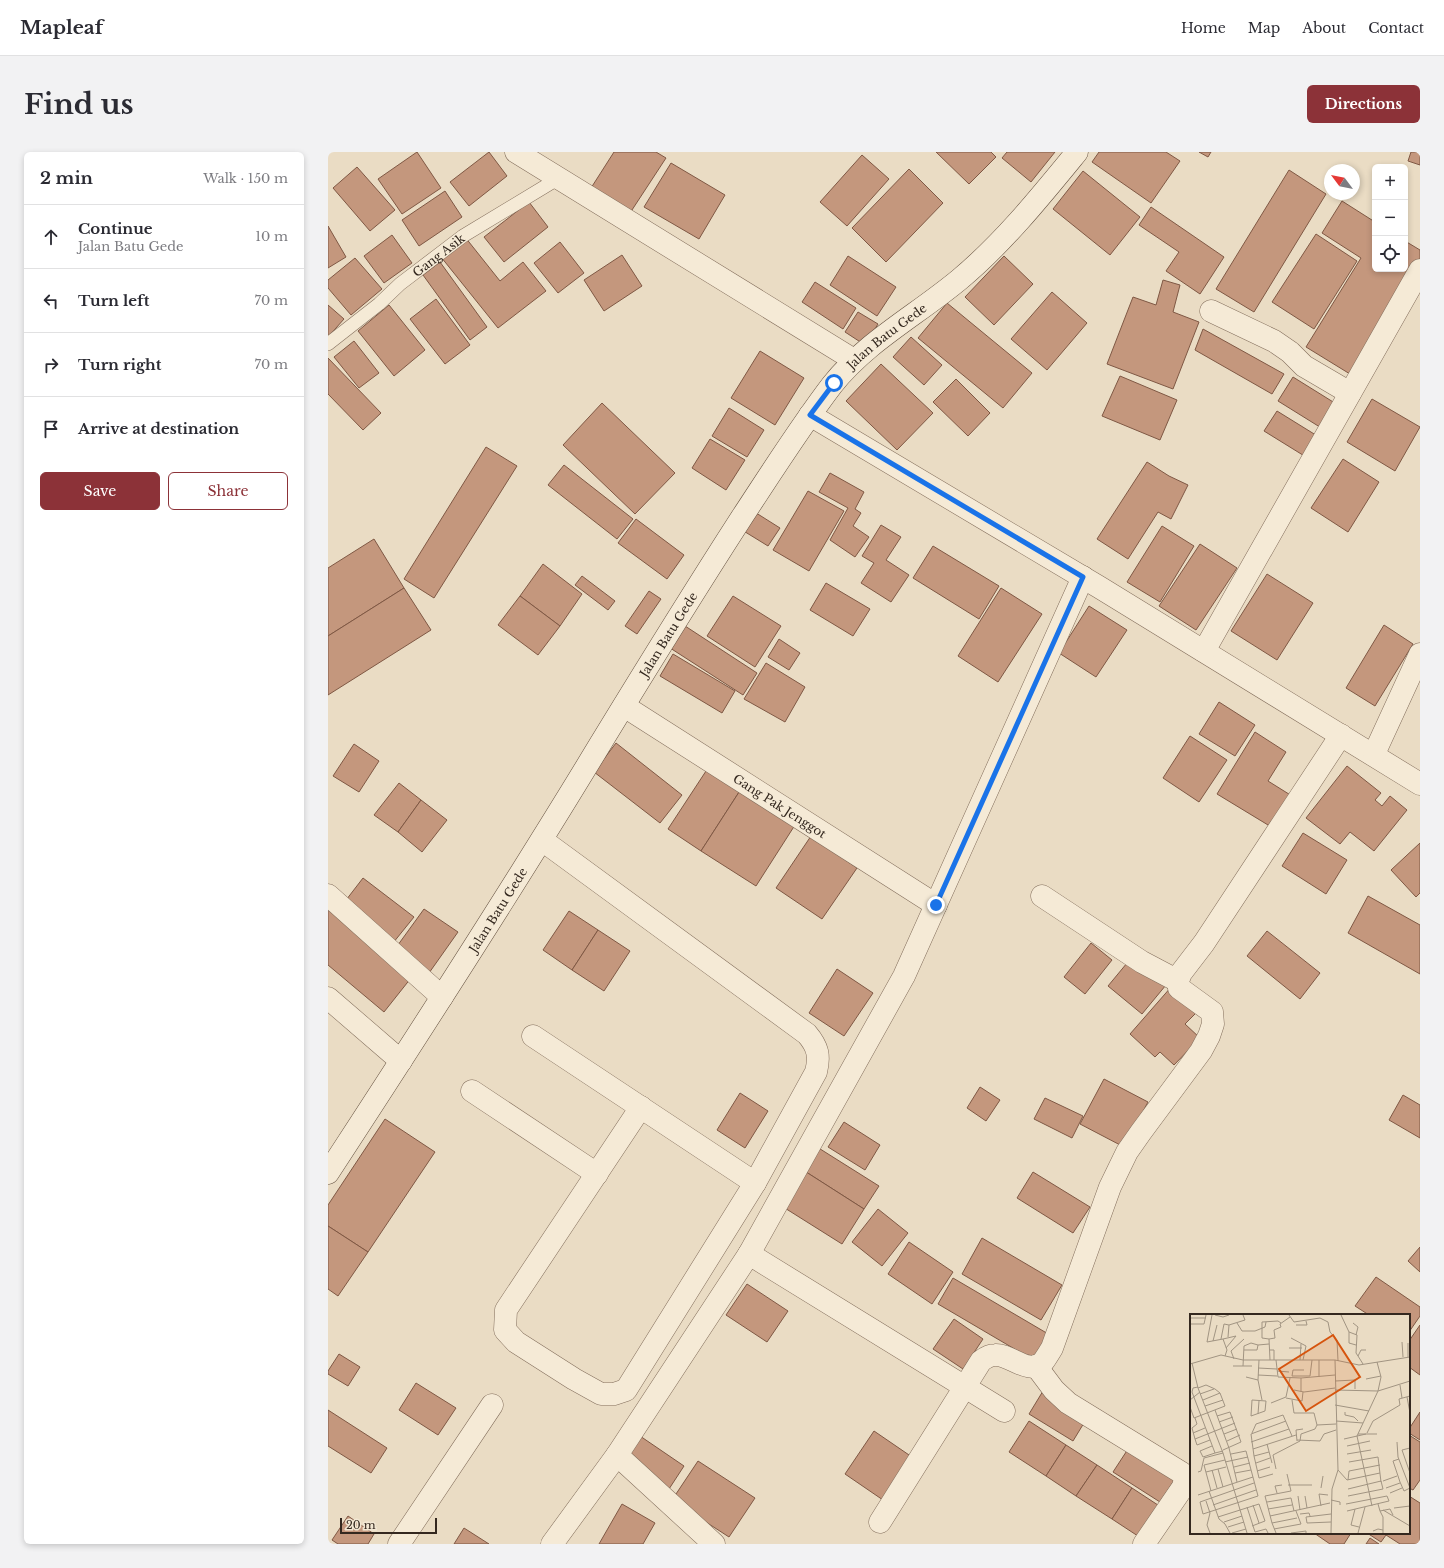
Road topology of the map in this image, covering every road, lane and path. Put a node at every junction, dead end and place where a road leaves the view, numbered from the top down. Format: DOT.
graph roads {
  1 [pos="516,152"];
  2 [pos="1077,152"];
  3 [pos="559,178"];
  4 [pos="1420,270"];
  5 [pos="1211,311"];
  6 [pos="328,344"];
  7 [pos="854,360"];
  8 [pos="1350,393"];
  9 [pos="810,415"];
  10 [pos="1083,577"];
  11 [pos="1204,651"];
  12 [pos="1420,654"];
  13 [pos="624,706"];
  14 [pos="1341,735"];
  15 [pos="1374,754"];
  16 [pos="1420,784"];
  17 [pos="542,840"];
  18 [pos="328,895"];
  19 [pos="1042,896"];
  20 [pos="936,905"];
  21 [pos="1178,981"];
  22 [pos="442,997"];
  23 [pos="328,998"];
  24 [pos="533,1036"];
  25 [pos="401,1061"];
  26 [pos="472,1091"];
  27 [pos="641,1107"];
  28 [pos="328,1173"];
  29 [pos="597,1174"];
  30 [pos="755,1183"];
  31 [pos="749,1254"];
  32 [pos="1036,1366"];
  33 [pos="964,1387"];
  34 [pos="492,1405"];
  35 [pos="1004,1411"];
  36 [pos="617,1455"];
  37 [pos="880,1522"];
  38 [pos="399,1544"];
  39 [pos="552,1544"];
  40 [pos="714,1544"];
  41 [pos="1144,1544"];
  1 -- 3 [label="street"];
  2 -- 7 [label="street, Jalan Batu Gede"];
  3 -- 6 [label="lane, Gang Asik"];
  3 -- 7 [label="street"];
  4 -- 8 [label="street"];
  5 -- 8 [label="street"];
  7 -- 9 [label="street, Jalan Batu Gede"];
  8 -- 11 [label="street"];
  9 -- 10 [label="street"];
  9 -- 13 [label="street, Jalan Batu Gede"];
  10 -- 11 [label="street"];
  10 -- 20 [label="street"];
  11 -- 14 [label="street"];
  12 -- 15 [label="street"];
  13 -- 17 [label="street, Jalan Batu Gede"];
  13 -- 20 [label="street, Gang Pak Jenggot"];
  14 -- 15 [label="street"];
  14 -- 21 [label="street"];
  15 -- 16 [label="street"];
  17 -- 22 [label="street, Jalan Batu Gede"];
  17 -- 30 [label="street"];
  18 -- 22 [label="street"];
  19 -- 21 [label="street"];
  20 -- 31 [label="street"];
  21 -- 32 [label="street"];
  22 -- 25 [label="street, Jalan Batu Gede"];
  23 -- 25 [label="street"];
  24 -- 27 [label="street"];
  25 -- 28 [label="street, Jalan Batu Gede"];
  26 -- 29 [label="street"];
  27 -- 29 [label="street"];
  27 -- 30 [label="street"];
  29 -- 30 [label="street"];
  31 -- 33 [label="street"];
  31 -- 36 [label="street"];
  32 -- 33 [label="street"];
  32 -- 41 [label="street"];
  33 -- 35 [label="street"];
  33 -- 37 [label="street"];
  34 -- 38 [label="street"];
  36 -- 39 [label="street"];
  36 -- 40 [label="street"];
}
